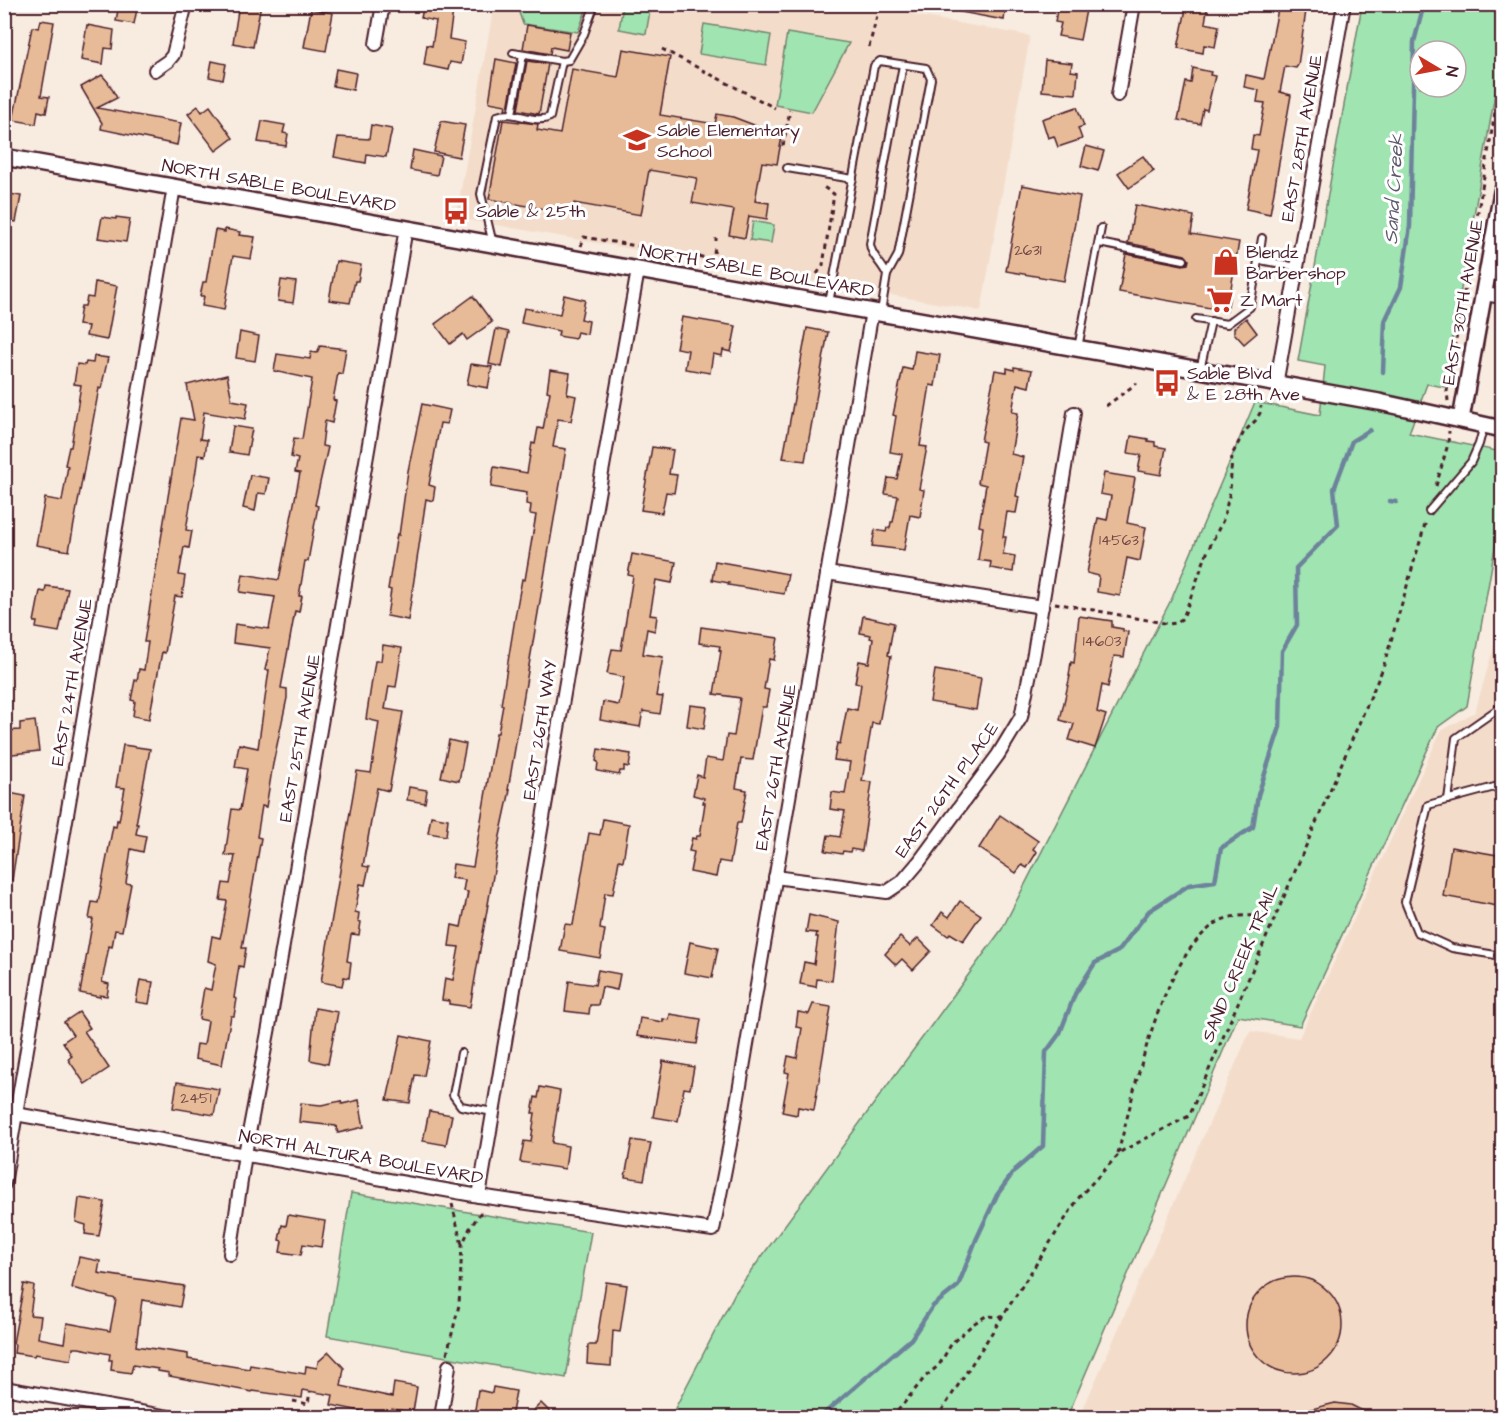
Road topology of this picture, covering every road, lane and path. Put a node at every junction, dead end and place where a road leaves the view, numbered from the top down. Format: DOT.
graph roads {
  1 [pos="186,4"];
  2 [pos="383,4"];
  3 [pos="595,4"];
  4 [pos="880,4"];
  5 [pos="1134,4"];
  6 [pos="1344,4"];
  7 [pos="376,44"];
  8 [pos="869,47"];
  9 [pos="662,49"];
  10 [pos="513,53"];
  11 [pos="523,55"];
  12 [pos="562,61"];
  13 [pos="903,65"];
  14 [pos="155,70"];
  15 [pos="1503,72"];
  16 [pos="1118,95"];
  17 [pos="774,108"];
  18 [pos="790,110"];
  19 [pos="512,114"];
  20 [pos="783,146"];
  21 [pos="4,157"];
  22 [pos="787,168"];
  23 [pos="853,179"];
  24 [pos="822,186"];
  25 [pos="174,187"];
  26 [pos="1503,192"];
  27 [pos="406,228"];
  28 [pos="1101,228"];
  29 [pos="584,237"];
  30 [pos="1263,238"];
  31 [pos="1098,243"];
  32 [pos="493,244"];
  33 [pos="715,247"];
  34 [pos="714,253"];
  35 [pos="1184,260"];
  36 [pos="1260,260"];
  37 [pos="732,262"];
  38 [pos="1297,267"];
  39 [pos="638,270"];
  40 [pos="817,274"];
  41 [pos="886,275"];
  42 [pos="1485,294"];
  43 [pos="1503,297"];
  44 [pos="829,303"];
  45 [pos="877,312"];
  46 [pos="1196,319"];
  47 [pos="1211,321"];
  48 [pos="1078,349"];
  49 [pos="1200,371"];
  50 [pos="1137,382"];
  51 [pos="1276,385"];
  52 [pos="1447,395"];
  53 [pos="1106,406"];
  54 [pos="1261,406"];
  55 [pos="1074,413"];
  56 [pos="1461,419"];
  57 [pos="1484,424"];
  58 [pos="1503,429"];
  59 [pos="1448,444"];
  60 [pos="1429,511"];
  61 [pos="827,573"];
  62 [pos="1062,604"];
  63 [pos="1042,607"];
  64 [pos="1503,706"];
  65 [pos="1503,785"];
  66 [pos="1448,800"];
  67 [pos="775,877"];
  68 [pos="1276,914"];
  69 [pos="1503,956"];
  70 [pos="460,1053"];
  71 [pos="494,1112"];
  72 [pos="10,1113"];
  73 [pos="245,1154"];
  74 [pos="1118,1156"];
  75 [pos="4,1184"];
  76 [pos="457,1191"];
  77 [pos="485,1197"];
  78 [pos="713,1230"];
  79 [pos="462,1245"];
  80 [pos="230,1254"];
  81 [pos="1002,1317"];
  82 [pos="449,1366"];
  83 [pos="4,1388"];
  84 [pos="310,1391"];
  85 [pos="293,1401"];
  86 [pos="174,1418"];
  87 [pos="441,1418"];
  88 [pos="892,1418"];
  89 [pos="937,1418"];
  1 -- 14 [label="street"];
  2 -- 7 [label="street"];
  3 -- 12 [label="lane"];
  4 -- 8 [label="path"];
  5 -- 16 [label="street"];
  6 -- 38 [label="street, EAST 28TH AVENUE"];
  9 -- 17 [label="path"];
  10 -- 11 [label="lane"];
  11 -- 12 [label="lane"];
  11 -- 19 [label="lane"];
  12 -- 19 [label="lane"];
  13 -- 23 [label="lane"];
  13 -- 41 [label="lane"];
  13 -- 41 [label="lane"];
  15 -- 52 [label="path"];
  18 -- 20 [label="path"];
  19 -- 32 [label="lane"];
  21 -- 25 [label="street, NORTH SABLE BOULEVARD"];
  22 -- 23 [label="lane"];
  23 -- 44 [label="lane"];
  24 -- 40 [label="path"];
  25 -- 27 [label="street, NORTH SABLE BOULEVARD"];
  25 -- 72 [label="street, EAST 24TH AVENUE"];
  26 -- 42 [label="street, EAST 30TH AVENUE"];
  27 -- 32 [label="street, NORTH SABLE BOULEVARD"];
  27 -- 73 [label="street, EAST 25TH AVENUE"];
  28 -- 31 [label="lane"];
  29 -- 37 [label="path"];
  30 -- 36 [label="lane"];
  31 -- 35 [label="lane"];
  31 -- 48 [label="lane"];
  32 -- 39 [label="street, NORTH SABLE BOULEVARD"];
  33 -- 34 [label="path"];
  36 -- 38 [label="lane"];
  36 -- 47 [label="lane"];
  38 -- 51 [label="street, EAST 28TH AVENUE"];
  39 -- 44 [label="street, NORTH SABLE BOULEVARD"];
  39 -- 71 [label="street, EAST 26TH WAY"];
  41 -- 45 [label="lane"];
  42 -- 43 [label="street"];
  42 -- 56 [label="street, EAST 30TH AVENUE"];
  44 -- 45 [label="street, NORTH SABLE BOULEVARD"];
  45 -- 48 [label="street, NORTH SABLE BOULEVARD"];
  45 -- 61 [label="street, EAST 26TH AVENUE"];
  46 -- 47 [label="lane"];
  47 -- 49 [label="lane"];
  48 -- 49 [label="street, NORTH SABLE BOULEVARD"];
  49 -- 51 [label="street, NORTH SABLE BOULEVARD"];
  50 -- 53 [label="path"];
  51 -- 56 [label="street, NORTH SABLE BOULEVARD"];
  54 -- 62 [label="path"];
  55 -- 63 [label="street, EAST 26TH PLACE"];
  56 -- 57 [label="street, NORTH SABLE BOULEVARD"];
  57 -- 58 [label="street, NORTH SABLE BOULEVARD"];
  57 -- 60 [label="lane"];
  59 -- 60 [label="path, SAND CREEK TRAIL"];
  60 -- 68 [label="path, SAND CREEK TRAIL"];
  61 -- 63 [label="street"];
  61 -- 67 [label="street, EAST 26TH AVENUE"];
  63 -- 67 [label="street, EAST 26TH PLACE"];
  64 -- 66 [label="lane"];
  65 -- 66 [label="lane"];
  66 -- 69 [label="lane"];
  67 -- 78 [label="street, EAST 26TH AVENUE"];
  68 -- 74 [label="path, SAND CREEK TRAIL"];
  68 -- 74 [label="path"];
  70 -- 71 [label="lane"];
  71 -- 77 [label="street, EAST 26TH WAY"];
  72 -- 73 [label="street, NORTH ALTURA BOULEVARD"];
  72 -- 75 [label="street, EAST 24TH AVENUE"];
  73 -- 76 [label="street, NORTH ALTURA BOULEVARD"];
  73 -- 80 [label="street, EAST 25TH AVENUE"];
  74 -- 81 [label="path, SAND CREEK TRAIL"];
  76 -- 77 [label="street, NORTH ALTURA BOULEVARD"];
  76 -- 79 [label="path"];
  77 -- 78 [label="street, NORTH ALTURA BOULEVARD"];
  77 -- 79 [label="path"];
  79 -- 82 [label="path"];
  81 -- 88 [label="path"];
  81 -- 89 [label="path, SAND CREEK TRAIL"];
  82 -- 87 [label="street"];
  83 -- 86 [label="street"];
  84 -- 85 [label="path"];
}
